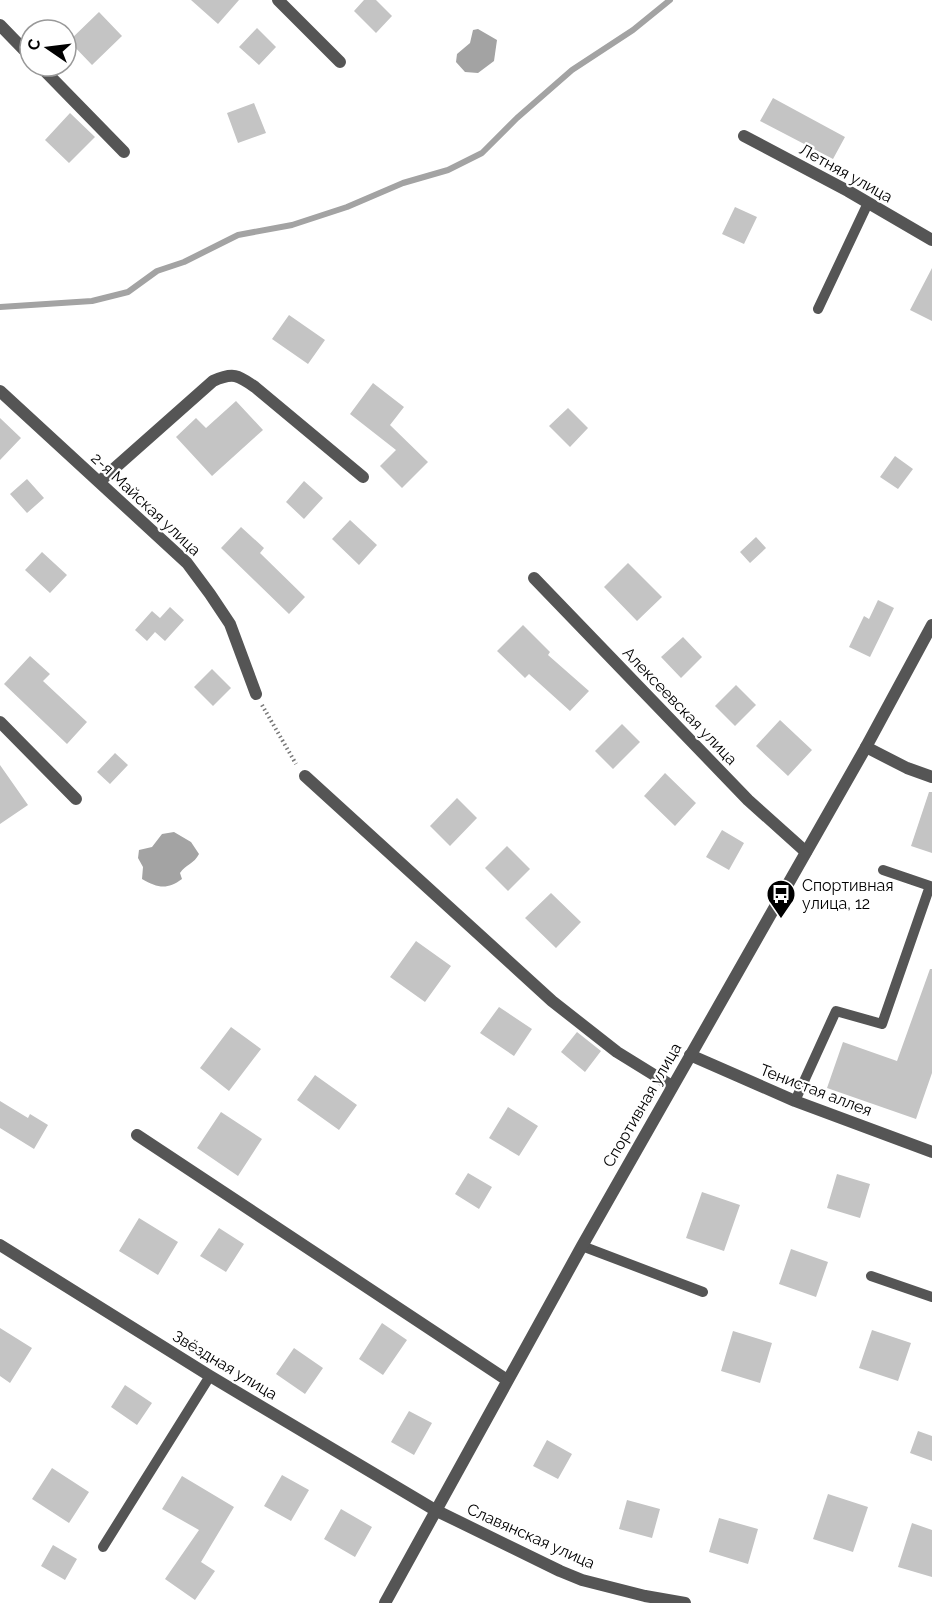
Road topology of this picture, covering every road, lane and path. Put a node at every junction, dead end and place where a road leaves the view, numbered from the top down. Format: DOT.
graph roads {
  1 [pos="278,0"];
  2 [pos="0,26"];
  3 [pos="18,44"];
  4 [pos="340,63"];
  5 [pos="52,78"];
  6 [pos="744,136"];
  7 [pos="124,152"];
  8 [pos="868,203"];
  9 [pos="932,240"];
  10 [pos="818,309"];
  11 [pos="0,391"];
  12 [pos="363,477"];
  13 [pos="99,482"];
  14 [pos="534,578"];
  15 [pos="932,625"];
  16 [pos="256,694"];
  17 [pos="0,722"];
  18 [pos="866,747"];
  19 [pos="305,776"];
  20 [pos="932,777"];
  21 [pos="76,799"];
  22 [pos="806,852"];
  23 [pos="883,870"];
  24 [pos="690,1055"];
  25 [pos="672,1086"];
  26 [pos="795,1101"];
  27 [pos="137,1135"];
  28 [pos="932,1152"];
  29 [pos="0,1245"];
  30 [pos="582,1246"];
  31 [pos="872,1276"];
  32 [pos="704,1292"];
  33 [pos="932,1297"];
  34 [pos="210,1376"];
  35 [pos="507,1380"];
  36 [pos="435,1510"];
  37 [pos="103,1547"];
  38 [pos="644,1599"];
  39 [pos="385,1603"];
  40 [pos="685,1603"];
  1 -- 4 [label="street"];
  2 -- 3 [label="street"];
  5 -- 7 [label="street"];
  6 -- 8 [label="street, Летняя улица"];
  8 -- 9 [label="street, Летняя улица"];
  8 -- 10 [label="lane"];
  11 -- 13 [label="street, 2-я Майская улица"];
  12 -- 13 [label="street"];
  13 -- 16 [label="street, 2-я Майская улица"];
  14 -- 22 [label="street, Алексеевская улица"];
  15 -- 18 [label="street, Спортивная улица"];
  16 -- 19 [label="path"];
  17 -- 21 [label="street"];
  18 -- 20 [label="street"];
  18 -- 22 [label="street, Спортивная улица"];
  19 -- 25 [label="street"];
  22 -- 24 [label="street, Спортивная улица"];
  23 -- 26 [label="lane"];
  24 -- 25 [label="street, Спортивная улица"];
  24 -- 26 [label="street, Тенистая аллея"];
  25 -- 30 [label="street, Спортивная улица"];
  26 -- 28 [label="street, Тенистая аллея"];
  27 -- 35 [label="street"];
  29 -- 34 [label="street, Звёздная улица"];
  30 -- 32 [label="lane"];
  30 -- 35 [label="street, Спортивная улица"];
  31 -- 33 [label="lane"];
  34 -- 36 [label="street, Звёздная улица"];
  34 -- 37 [label="lane"];
  35 -- 36 [label="street, Спортивная улица"];
  36 -- 38 [label="street, Славянская улица"];
  36 -- 39 [label="street, Спортивная улица"];
  38 -- 40 [label="street, Славянская улица"];
}
